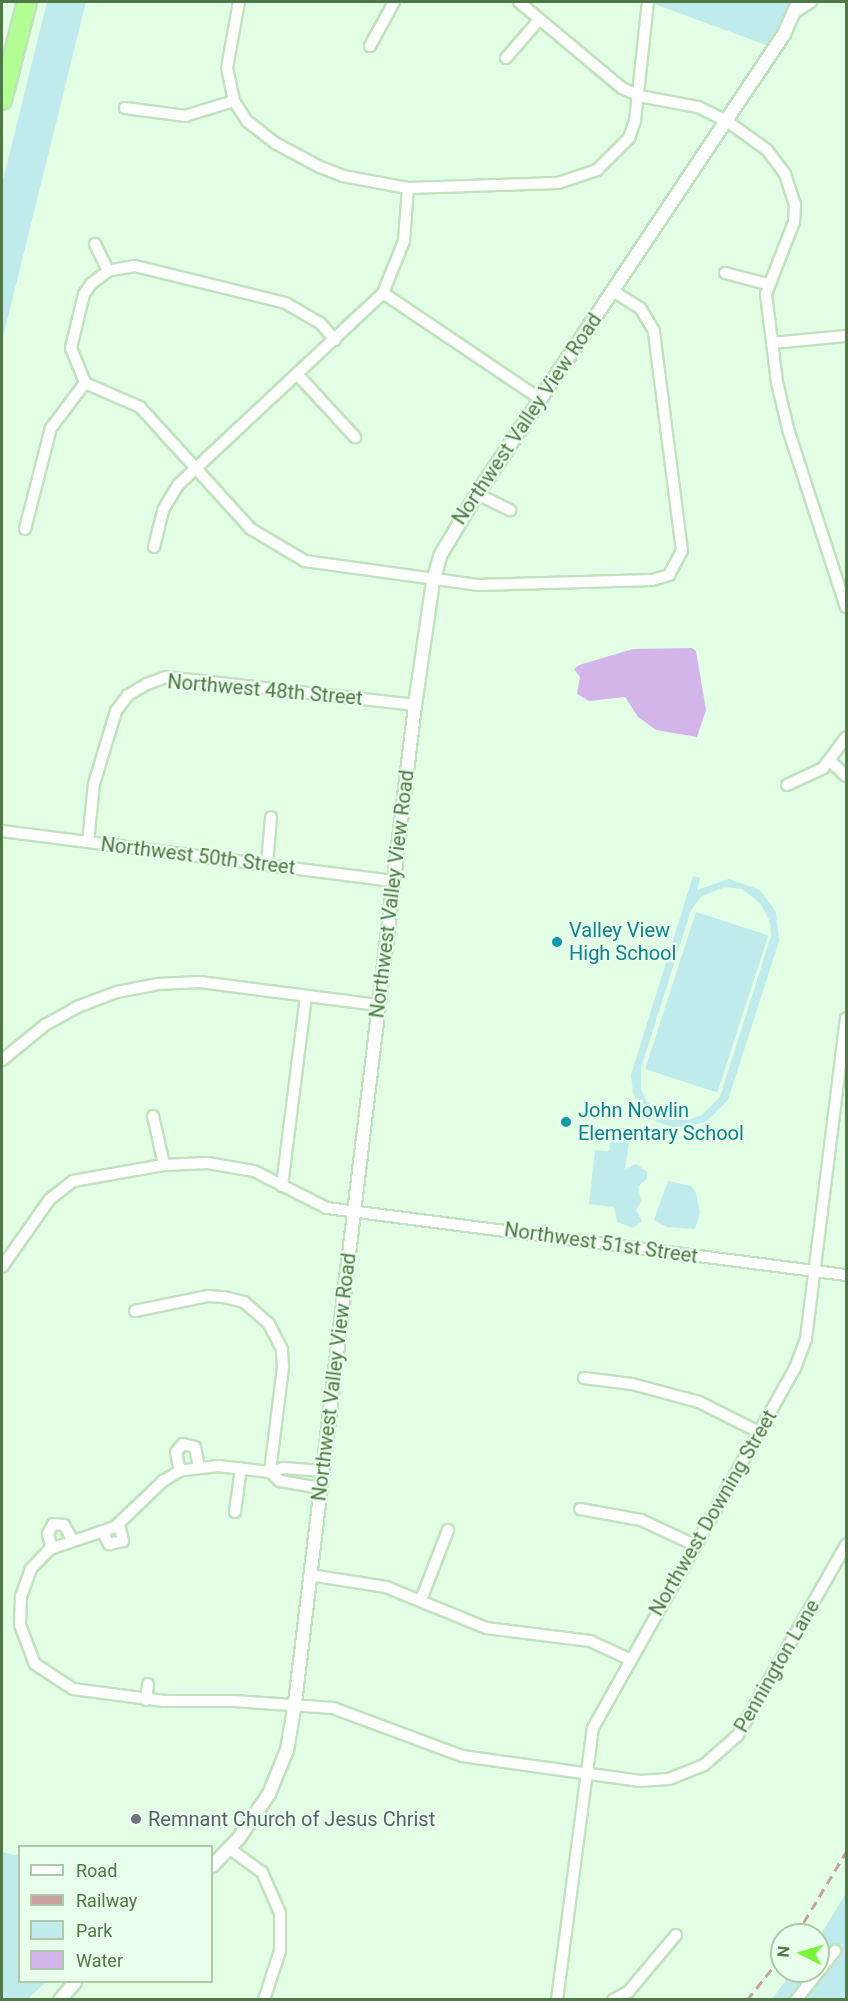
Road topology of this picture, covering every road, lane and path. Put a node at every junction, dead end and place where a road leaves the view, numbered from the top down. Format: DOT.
graph roads {
  1 [pos="27,2"];
  2 [pos="239,2"];
  3 [pos="394,2"];
  4 [pos="519,2"];
  5 [pos="648,2"];
  6 [pos="811,2"];
  7 [pos="797,7"];
  8 [pos="539,20"];
  9 [pos="370,46"];
  10 [pos="507,58"];
  11 [pos="639,96"];
  12 [pos="2,100"];
  13 [pos="234,101"];
  14 [pos="125,108"];
  15 [pos="728,121"];
  16 [pos="408,188"];
  17 [pos="95,244"];
  18 [pos="108,272"];
  19 [pos="725,273"];
  20 [pos="767,284"];
  21 [pos="613,291"];
  22 [pos="382,293"];
  23 [pos="846,336"];
  24 [pos="335,340"];
  25 [pos="772,343"];
  26 [pos="297,374"];
  27 [pos="86,383"];
  28 [pos="540,399"];
  29 [pos="355,437"];
  30 [pos="195,468"];
  31 [pos="477,494"];
  32 [pos="510,510"];
  33 [pos="25,529"];
  34 [pos="154,547"];
  35 [pos="433,581"];
  36 [pos="846,607"];
  37 [pos="415,705"];
  38 [pos="846,737"];
  39 [pos="830,761"];
  40 [pos="846,776"];
  41 [pos="787,785"];
  42 [pos="271,818"];
  43 [pos="2,831"];
  44 [pos="88,842"];
  45 [pos="267,864"];
  46 [pos="395,881"];
  47 [pos="306,997"];
  48 [pos="378,1005"];
  49 [pos="846,1018"];
  50 [pos="2,1060"];
  51 [pos="153,1116"];
  52 [pos="164,1165"];
  53 [pos="282,1186"];
  54 [pos="355,1211"];
  55 [pos="2,1267"];
  56 [pos="816,1272"];
  57 [pos="846,1275"];
  58 [pos="135,1311"];
  59 [pos="584,1378"];
  60 [pos="759,1432"];
  61 [pos="199,1467"];
  62 [pos="241,1468"];
  63 [pos="180,1471"];
  64 [pos="323,1471"];
  65 [pos="270,1472"];
  66 [pos="321,1488"];
  67 [pos="580,1509"];
  68 [pos="235,1512"];
  69 [pos="119,1523"];
  70 [pos="448,1530"];
  71 [pos="102,1531"];
  72 [pos="72,1539"];
  73 [pos="695,1545"];
  74 [pos="846,1545"];
  75 [pos="52,1548"];
  76 [pos="310,1575"];
  77 [pos="421,1599"];
  78 [pos="629,1659"];
  79 [pos="148,1684"];
  80 [pos="146,1700"];
  81 [pos="295,1703"];
  82 [pos="585,1772"];
  83 [pos="230,1849"];
  84 [pos="213,1865"];
  85 [pos="676,1935"];
  86 [pos="835,1951"];
  87 [pos="74,1983"];
  88 [pos="60,2000"];
  89 [pos="264,2000"];
  90 [pos="557,2000"];
  91 [pos="613,2000"];
  92 [pos="796,2000"];
  1 -- 12 [label="highway"];
  2 -- 13 [label="street"];
  3 -- 9 [label="street"];
  4 -- 8 [label="street"];
  5 -- 11 [label="street"];
  6 -- 7 [label="street"];
  7 -- 15 [label="street, Northwest Valley View Road"];
  8 -- 10 [label="street"];
  8 -- 11 [label="street"];
  11 -- 15 [label="street"];
  11 -- 16 [label="street"];
  13 -- 14 [label="street"];
  13 -- 16 [label="street"];
  15 -- 20 [label="street"];
  15 -- 21 [label="street, Northwest Valley View Road"];
  16 -- 22 [label="street"];
  17 -- 18 [label="street"];
  18 -- 24 [label="street"];
  18 -- 27 [label="street"];
  19 -- 20 [label="street"];
  20 -- 25 [label="street"];
  21 -- 28 [label="street, Northwest Valley View Road"];
  21 -- 35 [label="street"];
  22 -- 24 [label="street"];
  22 -- 28 [label="street"];
  23 -- 25 [label="street"];
  24 -- 26 [label="street"];
  25 -- 36 [label="street"];
  26 -- 29 [label="street"];
  26 -- 30 [label="street"];
  27 -- 30 [label="street"];
  27 -- 33 [label="street"];
  28 -- 31 [label="street, Northwest Valley View Road"];
  30 -- 34 [label="street"];
  30 -- 35 [label="street"];
  31 -- 32 [label="street"];
  31 -- 35 [label="street, Northwest Valley View Road"];
  35 -- 37 [label="street, Northwest Valley View Road"];
  37 -- 44 [label="street, Northwest 48th Street"];
  37 -- 46 [label="street, Northwest Valley View Road"];
  38 -- 39 [label="street"];
  39 -- 40 [label="street"];
  39 -- 41 [label="street"];
  42 -- 45 [label="street"];
  43 -- 44 [label="street, Northwest 50th Street"];
  44 -- 45 [label="street, Northwest 50th Street"];
  45 -- 46 [label="street, Northwest 50th Street"];
  46 -- 48 [label="street, Northwest Valley View Road"];
  47 -- 48 [label="street"];
  47 -- 50 [label="street"];
  47 -- 53 [label="street"];
  48 -- 54 [label="street, Northwest Valley View Road"];
  49 -- 56 [label="street, Northwest Downing Street"];
  51 -- 52 [label="street"];
  52 -- 53 [label="street, Northwest 51st Street"];
  52 -- 55 [label="street, Northwest 51st Street"];
  53 -- 54 [label="street, Northwest 51st Street"];
  54 -- 56 [label="street, Northwest 51st Street"];
  54 -- 64 [label="street, Northwest Valley View Road"];
  56 -- 57 [label="street, Northwest 51st Street"];
  56 -- 60 [label="street, Northwest Downing Street"];
  58 -- 65 [label="street"];
  59 -- 60 [label="street"];
  60 -- 73 [label="street, Northwest Downing Street"];
  61 -- 62 [label="street"];
  61 -- 63 [label="street"];
  61 -- 63 [label="street"];
  62 -- 65 [label="street"];
  62 -- 68 [label="street"];
  63 -- 69 [label="street"];
  64 -- 65 [label="street"];
  64 -- 66 [label="street, Northwest Valley View Road"];
  65 -- 66 [label="street"];
  66 -- 76 [label="street, Northwest Valley View Road"];
  67 -- 73 [label="street"];
  69 -- 71 [label="street"];
  69 -- 71 [label="street"];
  70 -- 77 [label="street"];
  71 -- 72 [label="street"];
  72 -- 75 [label="street"];
  72 -- 75 [label="street"];
  73 -- 78 [label="street, Northwest Downing Street"];
  74 -- 82 [label="street, Pennington Lane"];
  75 -- 80 [label="street, Pennington Lane"];
  76 -- 77 [label="street"];
  76 -- 81 [label="street, Northwest Valley View Road"];
  77 -- 78 [label="street"];
  78 -- 82 [label="street, Northwest Downing Street"];
  79 -- 80 [label="street"];
  80 -- 81 [label="street, Pennington Lane"];
  81 -- 82 [label="street, Pennington Lane"];
  81 -- 83 [label="street, Northwest Valley View Road"];
  82 -- 90 [label="street, Northwest Downing Street"];
  83 -- 84 [label="street, Northwest Valley View Road"];
  83 -- 89 [label="street"];
  85 -- 91 [label="street"];
  86 -- 92 [label="street"];
  87 -- 88 [label="street"];
}
